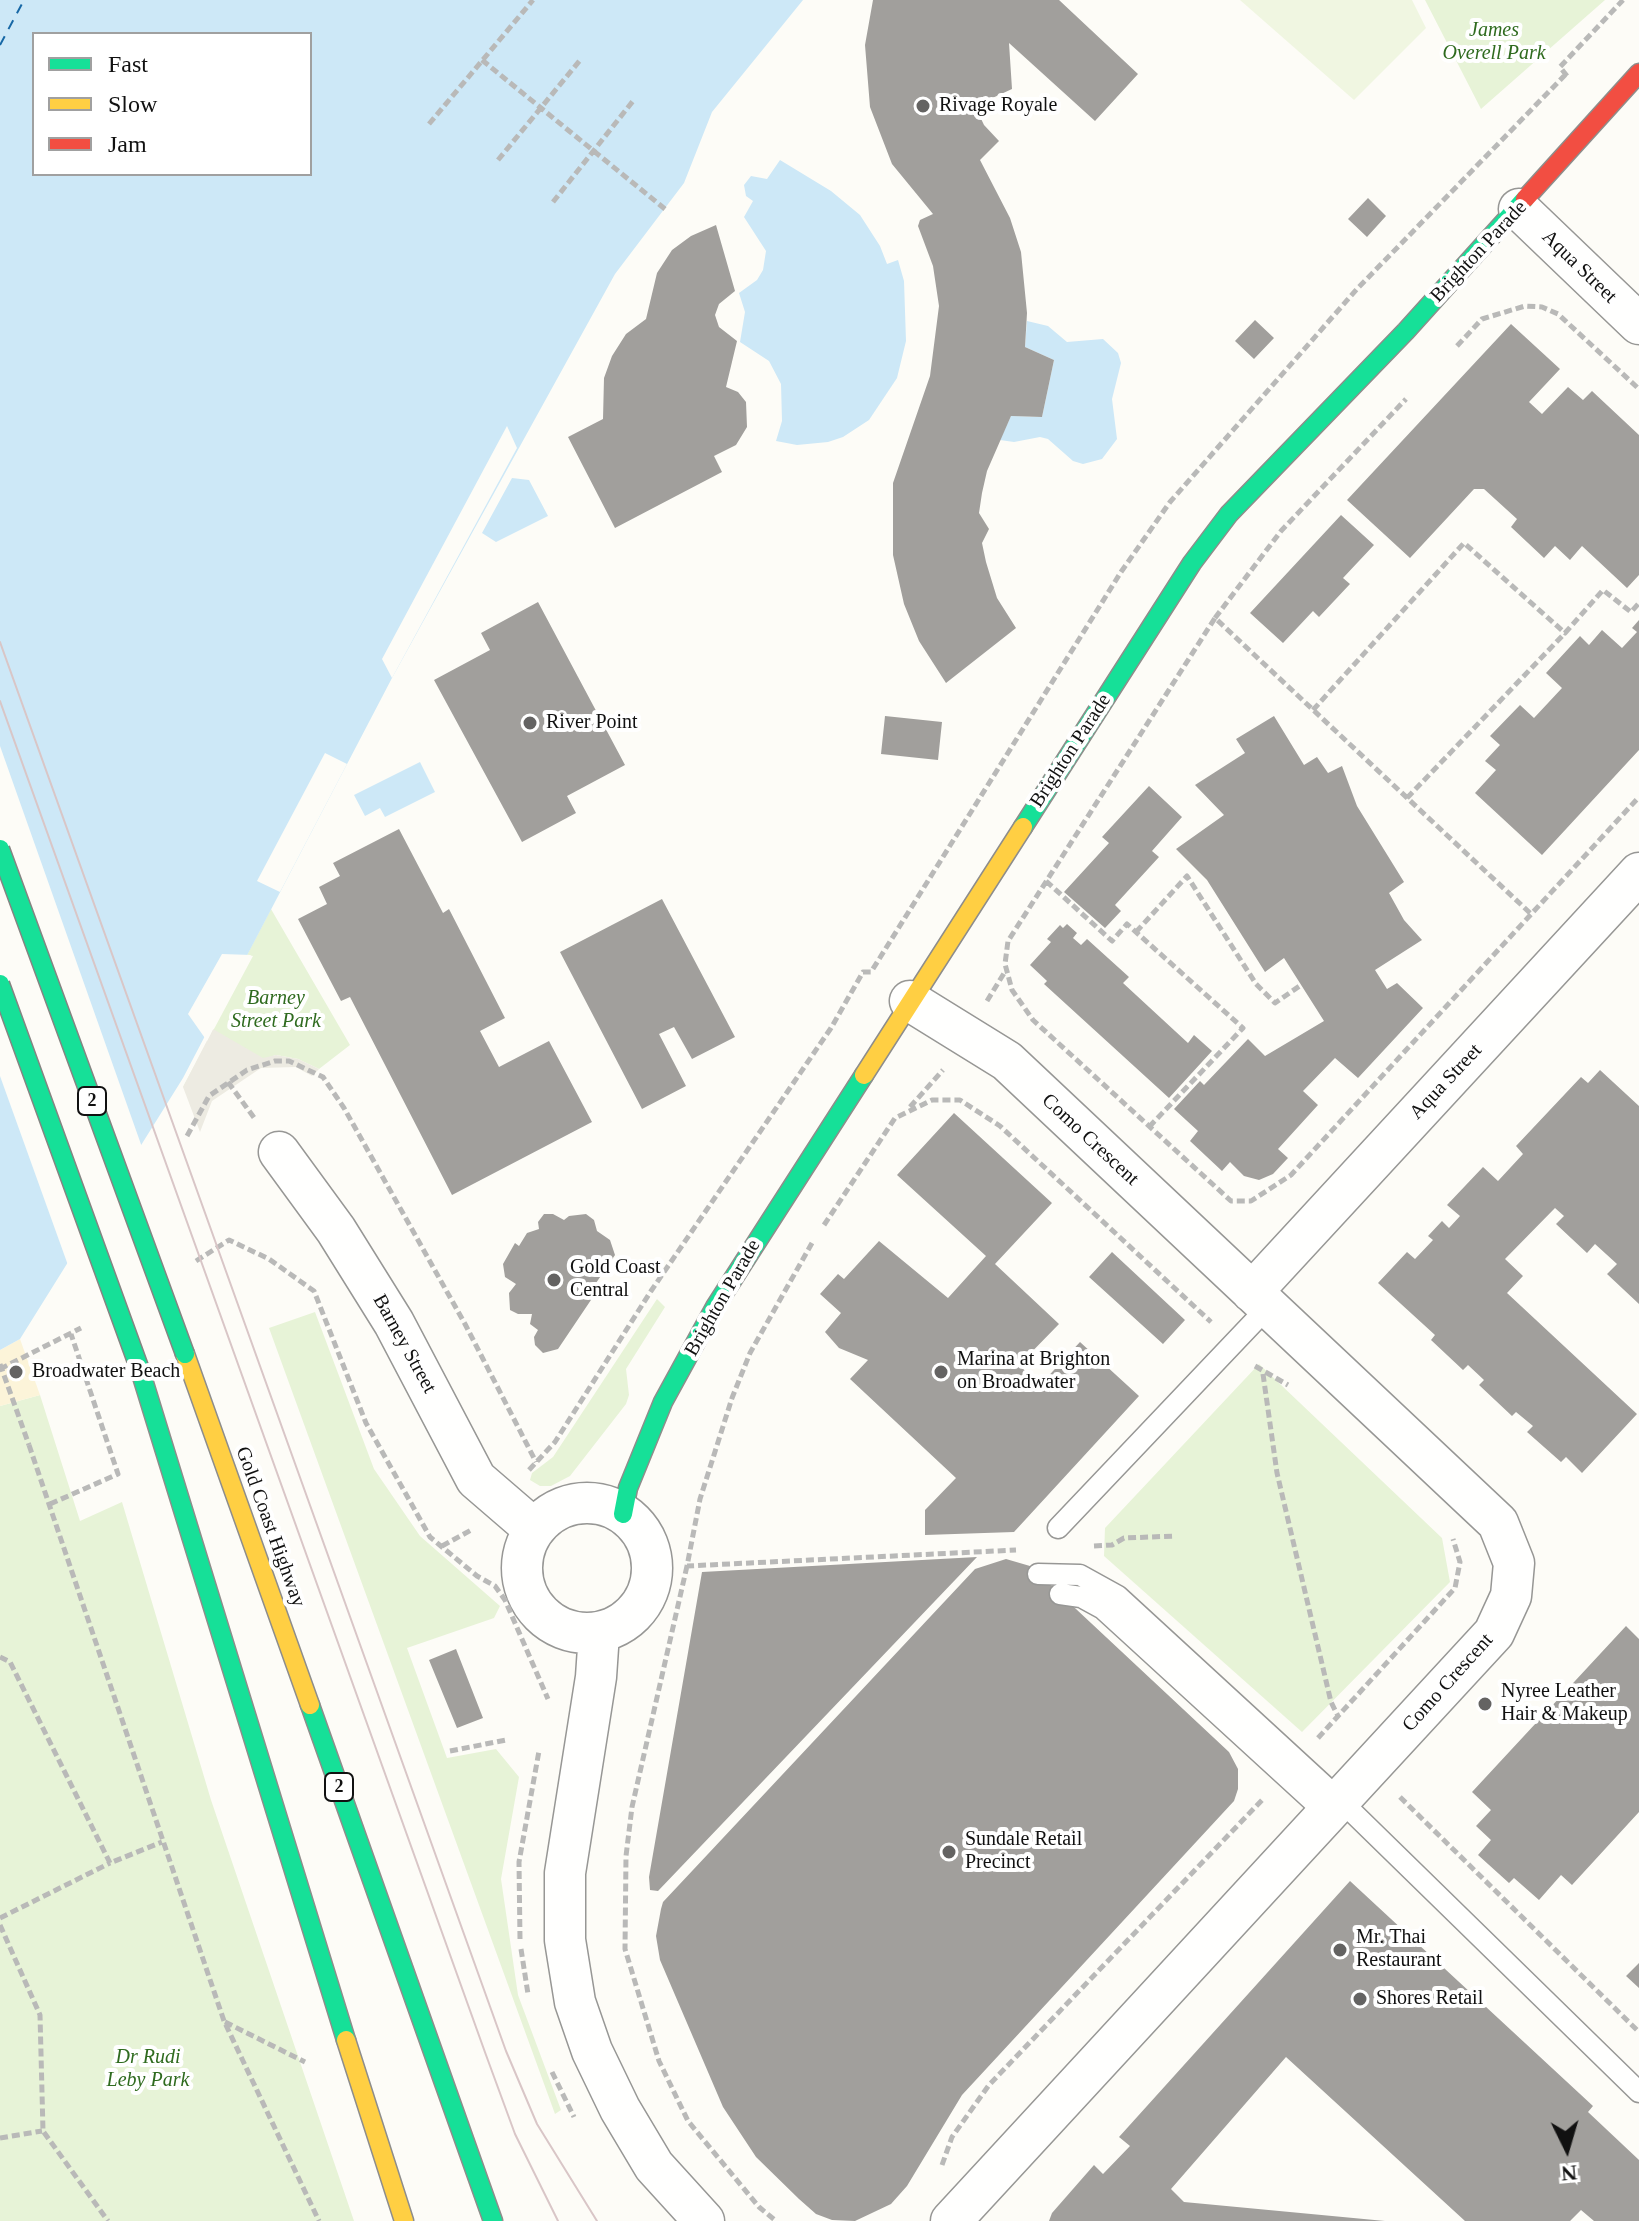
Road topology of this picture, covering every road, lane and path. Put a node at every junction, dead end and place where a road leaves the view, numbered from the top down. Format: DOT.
graph roads {
  1 [pos="533,0"];
  2 [pos="1623,0"];
  3 [pos="581,59"];
  4 [pos="482,60"];
  5 [pos="1639,73"];
  6 [pos="633,101"];
  7 [pos="1602,115"];
  8 [pos="429,124"];
  9 [pos="498,160"];
  10 [pos="553,202"];
  11 [pos="665,209"];
  12 [pos="1519,209"];
  13 [pos="1639,324"];
  14 [pos="1450,352"];
  15 [pos="1639,389"];
  16 [pos="1408,397"];
  17 [pos="1639,603"];
  18 [pos="1215,618"];
  19 [pos="1565,633"];
  20 [pos="1313,710"];
  21 [pos="1639,797"];
  22 [pos="1407,798"];
  23 [pos="0,849"];
  24 [pos="1639,873"];
  25 [pos="1046,881"];
  26 [pos="1530,913"];
  27 [pos="1136,932"];
  28 [pos="0,984"];
  29 [pos="1301,985"];
  30 [pos="910,1001"];
  31 [pos="1150,1126"];
  32 [pos="279,1152"];
  33 [pos="190,1265"];
  34 [pos="1260,1299"];
  35 [pos="84,1327"];
  36 [pos="71,1334"];
  37 [pos="1234,1344"];
  38 [pos="0,1366"];
  39 [pos="1263,1373"];
  40 [pos="1290,1387"];
  41 [pos="50,1504"];
  42 [pos="623,1514"];
  43 [pos="1058,1528"];
  44 [pos="534,1529"];
  45 [pos="1446,1532"];
  46 [pos="1176,1536"];
  47 [pos="1081,1547"];
  48 [pos="1019,1550"];
  49 [pos="687,1566"];
  50 [pos="1038,1574"];
  51 [pos="1060,1594"];
  52 [pos="599,1633"];
  53 [pos="0,1657"];
  54 [pos="550,1703"];
  55 [pos="1338,1716"];
  56 [pos="1328,1727"];
  57 [pos="506,1740"];
  58 [pos="543,1743"];
  59 [pos="450,1751"];
  60 [pos="1370,1768"];
  61 [pos="1291,1769"];
  62 [pos="1333,1807"];
  63 [pos="162,1842"];
  64 [pos="110,1863"];
  65 [pos="0,1918"];
  66 [pos="0,1925"];
  67 [pos="529,2002"];
  68 [pos="224,2021"];
  69 [pos="1639,2032"];
  70 [pos="548,2062"];
  71 [pos="363,2091"];
  72 [pos="1639,2092"];
  73 [pos="576,2122"];
  74 [pos="43,2131"];
  75 [pos="0,2138"];
  76 [pos="938,2177"];
  77 [pos="108,2221"];
  78 [pos="319,2221"];
  79 [pos="404,2221"];
  80 [pos="493,2221"];
  81 [pos="704,2221"];
  82 [pos="776,2221"];
  83 [pos="951,2221"];
  1 -- 4 [label="path"];
  2 -- 7 [label="path"];
  3 -- 9 [label="path"];
  4 -- 8 [label="path"];
  4 -- 11 [label="path"];
  5 -- 7 [label="main road, Brighton Parade"];
  6 -- 10 [label="path"];
  7 -- 12 [label="main road, Brighton Parade"];
  12 -- 13 [label="street, Aqua Street"];
  12 -- 30 [label="main road, Brighton Parade"];
  14 -- 15 [label="path"];
  16 -- 18 [label="path"];
  17 -- 19 [label="path"];
  18 -- 20 [label="path"];
  18 -- 25 [label="path"];
  19 -- 20 [label="path"];
  19 -- 22 [label="path"];
  20 -- 22 [label="path"];
  21 -- 26 [label="path"];
  22 -- 26 [label="path"];
  23 -- 80 [label="main road, Gold Coast Highway / 2, bridge"];
  24 -- 34 [label="street, Aqua Street"];
  25 -- 27 [label="path"];
  25 -- 31 [label="path"];
  26 -- 31 [label="path"];
  27 -- 29 [label="path"];
  27 -- 31 [label="path"];
  28 -- 71 [label="main road, 2, bridge"];
  30 -- 34 [label="street, Como Crescent"];
  30 -- 42 [label="main road, Brighton Parade"];
  32 -- 44 [label="street, Barney Street"];
  33 -- 54 [label="path"];
  34 -- 37 [label="lane"];
  34 -- 60 [label="street, Como Crescent"];
  35 -- 36 [label="path"];
  36 -- 38 [label="path"];
  36 -- 41 [label="path"];
  37 -- 39 [label="path"];
  37 -- 43 [label="lane"];
  37 -- 49 [label="path"];
  38 -- 41 [label="path, bridge"];
  39 -- 40 [label="path"];
  39 -- 55 [label="path"];
  41 -- 63 [label="path"];
  42 -- 44 [label="street"];
  42 -- 52 [label="street"];
  44 -- 52 [label="street"];
  45 -- 55 [label="path"];
  46 -- 47 [label="path"];
  48 -- 49 [label="path"];
  49 -- 82 [label="path"];
  50 -- 61 [label="lane"];
  51 -- 61 [label="lane"];
  52 -- 81 [label="street"];
  53 -- 64 [label="path"];
  55 -- 56 [label="path"];
  56 -- 60 [label="path"];
  56 -- 61 [label="path"];
  57 -- 59 [label="path"];
  58 -- 67 [label="path"];
  60 -- 62 [label="street, Como Crescent"];
  60 -- 69 [label="path"];
  61 -- 62 [label="lane"];
  61 -- 76 [label="path"];
  62 -- 72 [label="lane"];
  62 -- 83 [label="street, Como Crescent"];
  63 -- 64 [label="path"];
  63 -- 68 [label="path"];
  64 -- 65 [label="path"];
  66 -- 74 [label="path"];
  68 -- 71 [label="path"];
  68 -- 78 [label="path"];
  70 -- 73 [label="path"];
  71 -- 79 [label="main road, 2"];
  74 -- 75 [label="path"];
  74 -- 77 [label="path"];
}
